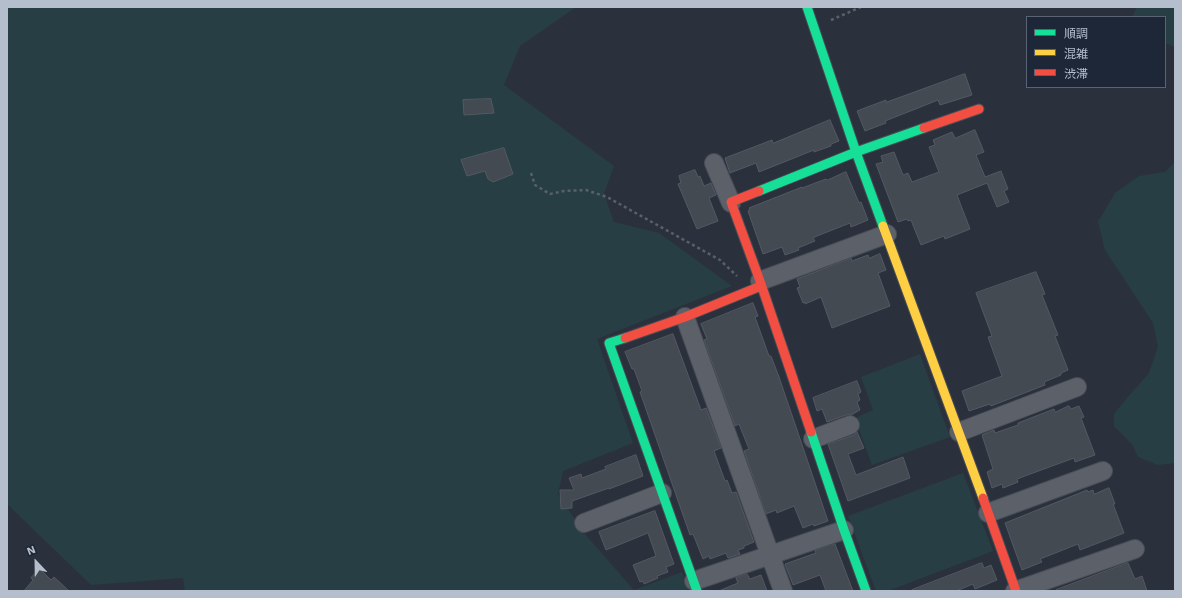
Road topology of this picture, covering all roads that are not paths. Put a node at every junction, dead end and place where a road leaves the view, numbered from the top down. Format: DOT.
graph roads {
  1 [pos="807,7"];
  2 [pos="979,109"];
  3 [pos="856,152"];
  4 [pos="714,164"];
  5 [pos="731,203"];
  6 [pos="887,234"];
  7 [pos="758,286"];
  8 [pos="685,316"];
  9 [pos="1077,387"];
  10 [pos="850,425"];
  11 [pos="959,432"];
  12 [pos="813,439"];
  13 [pos="1103,471"];
  14 [pos="662,493"];
  15 [pos="988,513"];
  16 [pos="584,523"];
  17 [pos="844,530"];
  18 [pos="1135,549"];
  19 [pos="770,555"];
  20 [pos="695,586"];
  21 [pos="783,591"];
  22 [pos="866,591"];
  23 [pos="1015,591"];
  1 -- 3 [label="street"];
  2 -- 3 [label="street"];
  3 -- 5 [label="street"];
  3 -- 6 [label="street"];
  4 -- 5 [label="street"];
  5 -- 7 [label="street"];
  6 -- 7 [label="street"];
  6 -- 11 [label="street"];
  7 -- 8 [label="street"];
  7 -- 12 [label="street"];
  8 -- 14 [label="street"];
  8 -- 19 [label="street"];
  9 -- 11 [label="street"];
  10 -- 12 [label="street"];
  11 -- 15 [label="street"];
  12 -- 17 [label="street"];
  13 -- 15 [label="street"];
  14 -- 16 [label="street"];
  14 -- 20 [label="street"];
  15 -- 23 [label="street"];
  17 -- 19 [label="street"];
  17 -- 22 [label="street"];
  18 -- 23 [label="street"];
  19 -- 20 [label="street"];
  19 -- 21 [label="street"];
}
